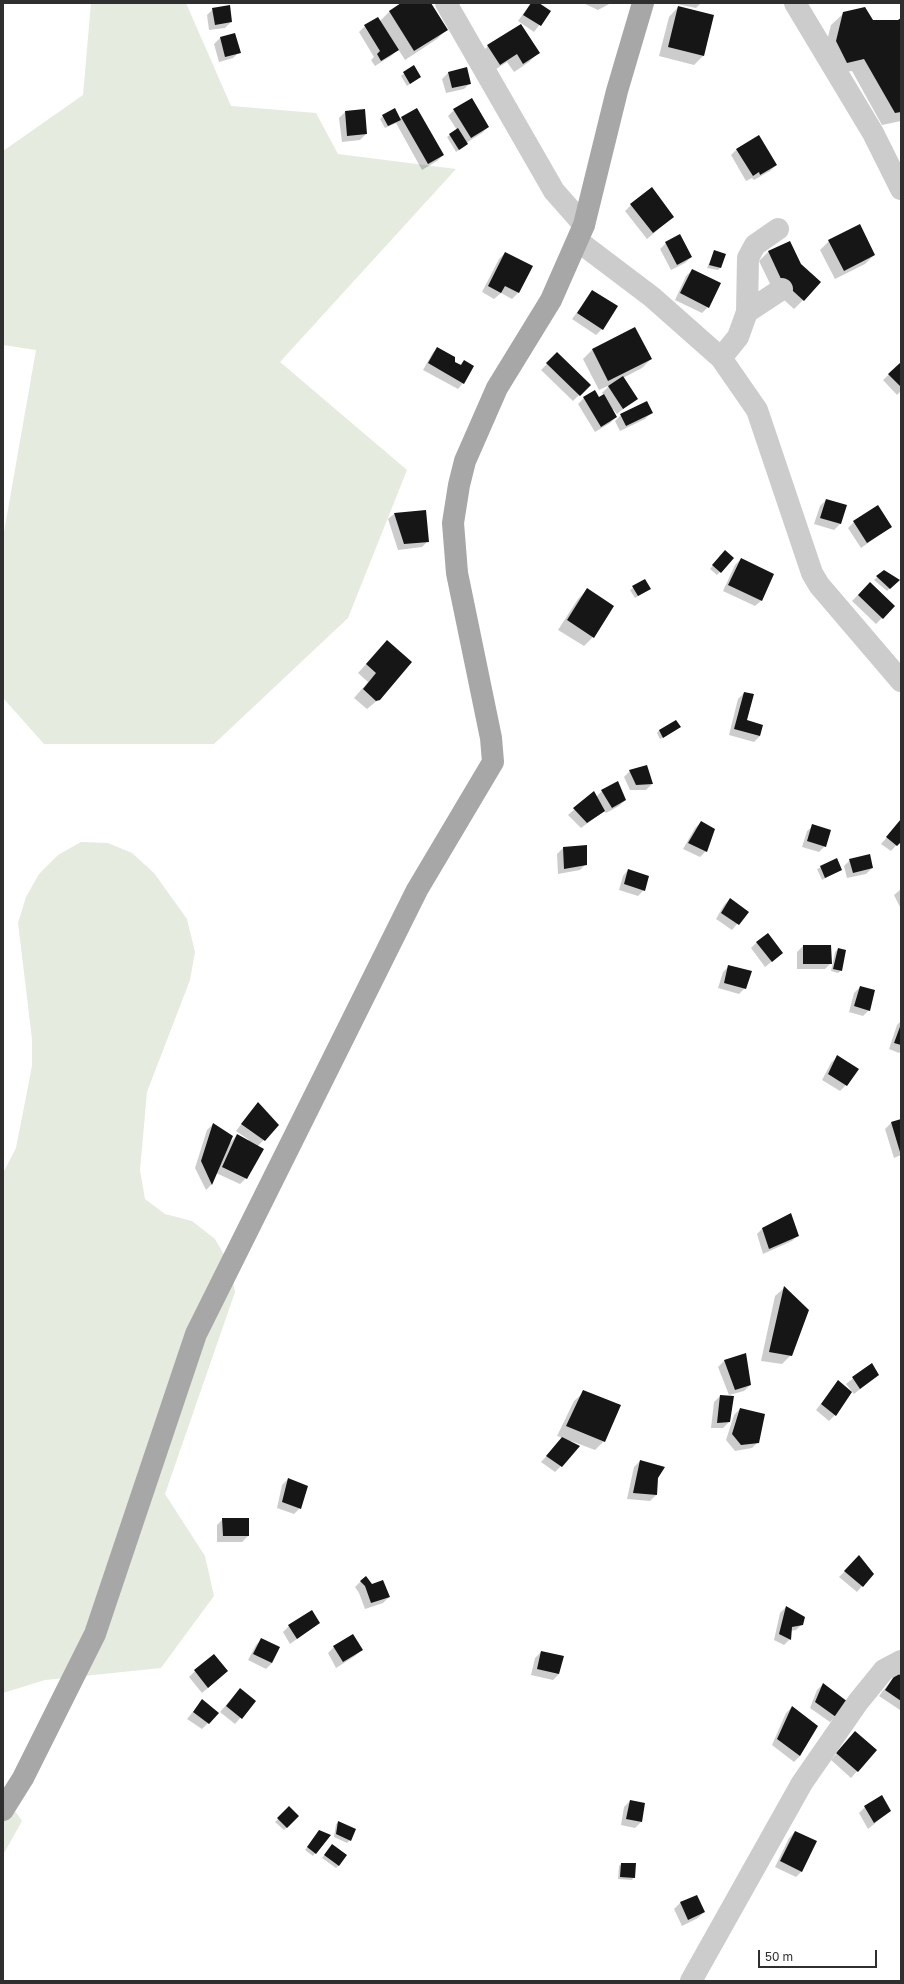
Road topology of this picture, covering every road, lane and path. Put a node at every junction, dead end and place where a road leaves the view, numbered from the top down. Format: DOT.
graph roads {
  1 [pos="446,3"];
  2 [pos="643,3"];
  3 [pos="795,3"];
  4 [pos="901,189"];
  5 [pos="778,229"];
  6 [pos="581,233"];
  7 [pos="782,289"];
  8 [pos="747,312"];
  9 [pos="721,358"];
  10 [pos="901,681"];
  11 [pos="901,1661"];
  12 [pos="3,1810"];
  13 [pos="691,1981"];
  1 -- 6 [label="street"];
  2 -- 6 [label="main road"];
  3 -- 4 [label="street"];
  5 -- 8 [label="street"];
  6 -- 9 [label="street"];
  6 -- 12 [label="main road"];
  7 -- 8 [label="street"];
  8 -- 9 [label="street"];
  9 -- 10 [label="street"];
  11 -- 13 [label="street"];
}
